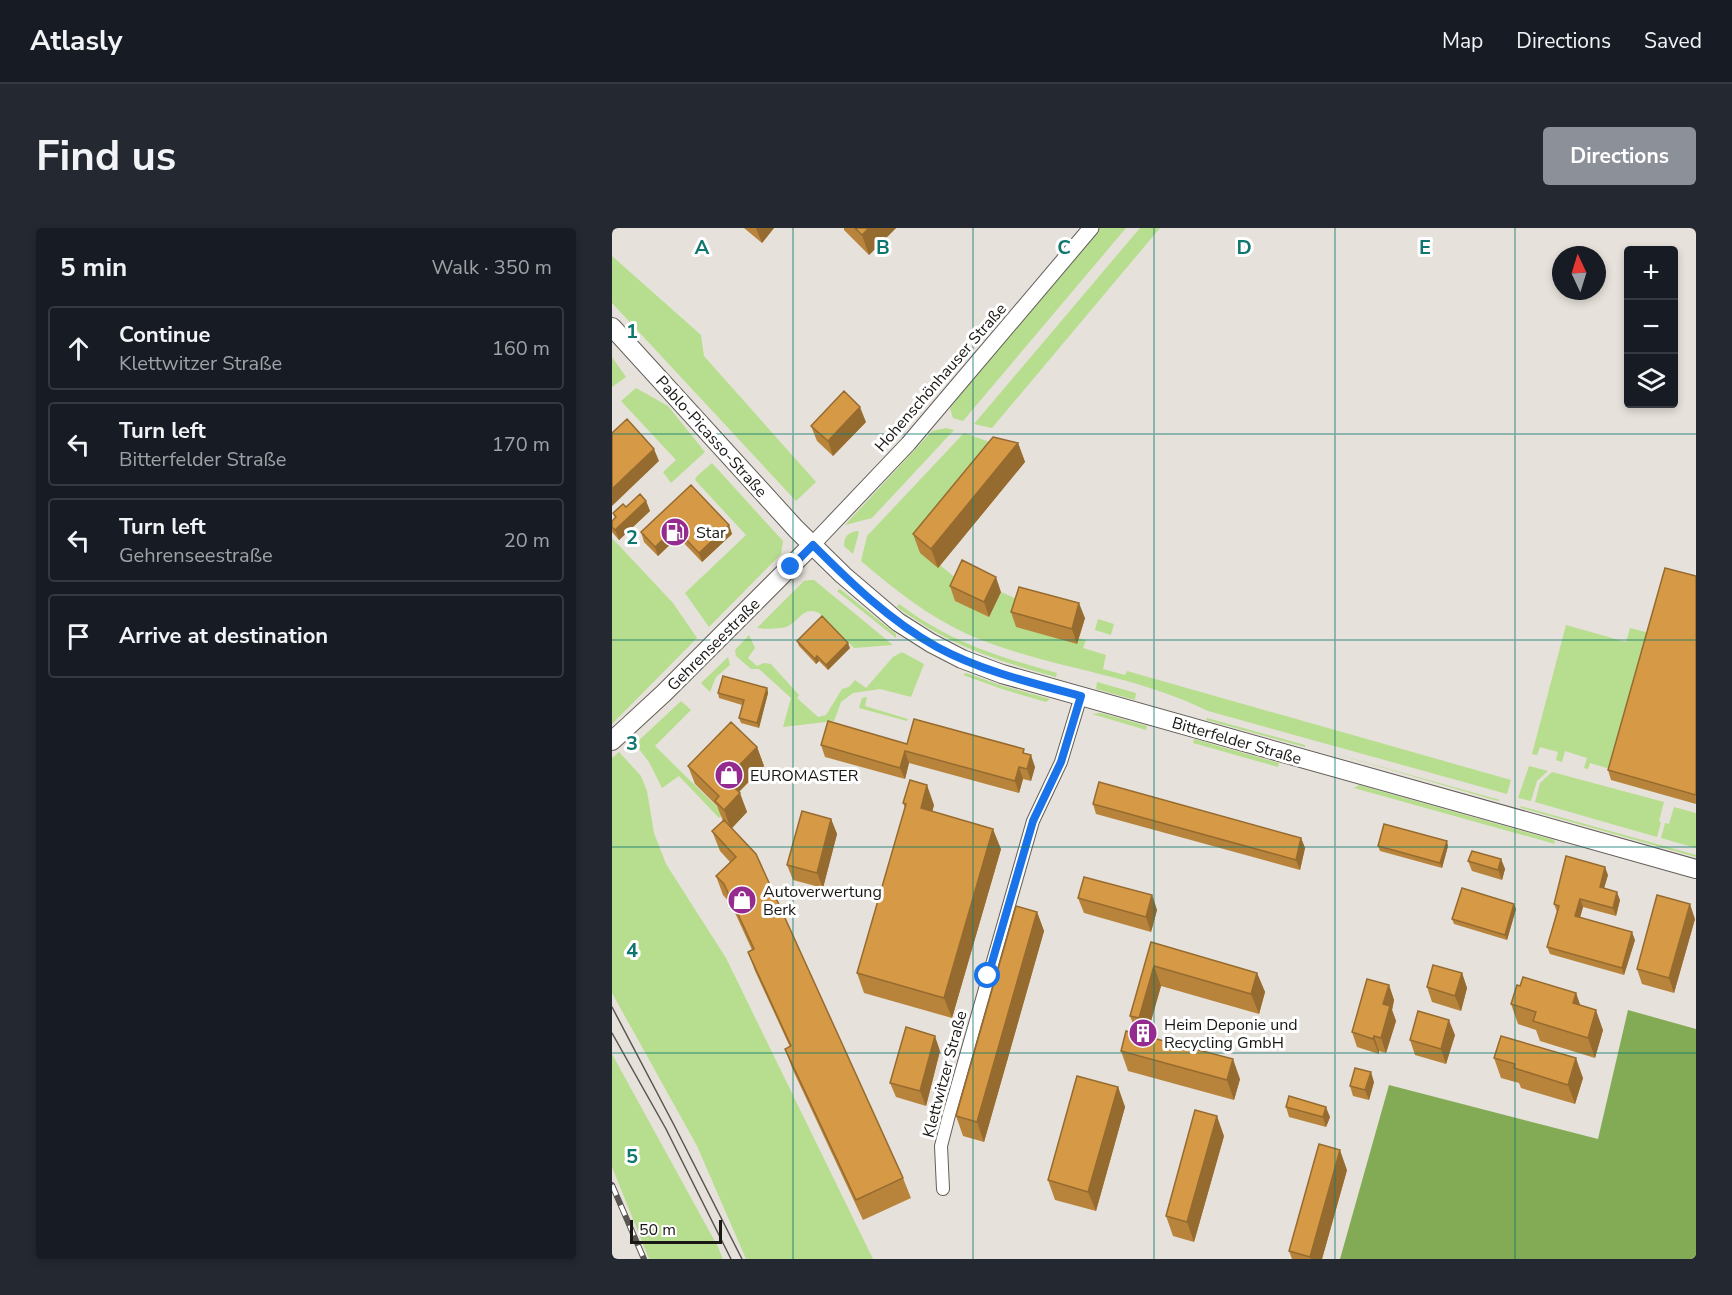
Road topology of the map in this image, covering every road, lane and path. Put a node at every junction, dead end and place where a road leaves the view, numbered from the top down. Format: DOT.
graph roads {
  1 [pos="1091,228"];
  2 [pos="612,327"];
  3 [pos="813,545"];
  4 [pos="1081,696"];
  5 [pos="612,741"];
  6 [pos="1696,869"];
  7 [pos="944,1189"];
  1 -- 3 [label="street, Hohenschönhauser Straße"];
  2 -- 3 [label="main road, Pablo-Picasso-Straße"];
  3 -- 4 [label="main road, Bitterfelder Straße"];
  3 -- 5 [label="main road, Gehrenseestraße"];
  4 -- 6 [label="main road, Bitterfelder Straße"];
  4 -- 7 [label="street, Klettwitzer Straße"];
}
